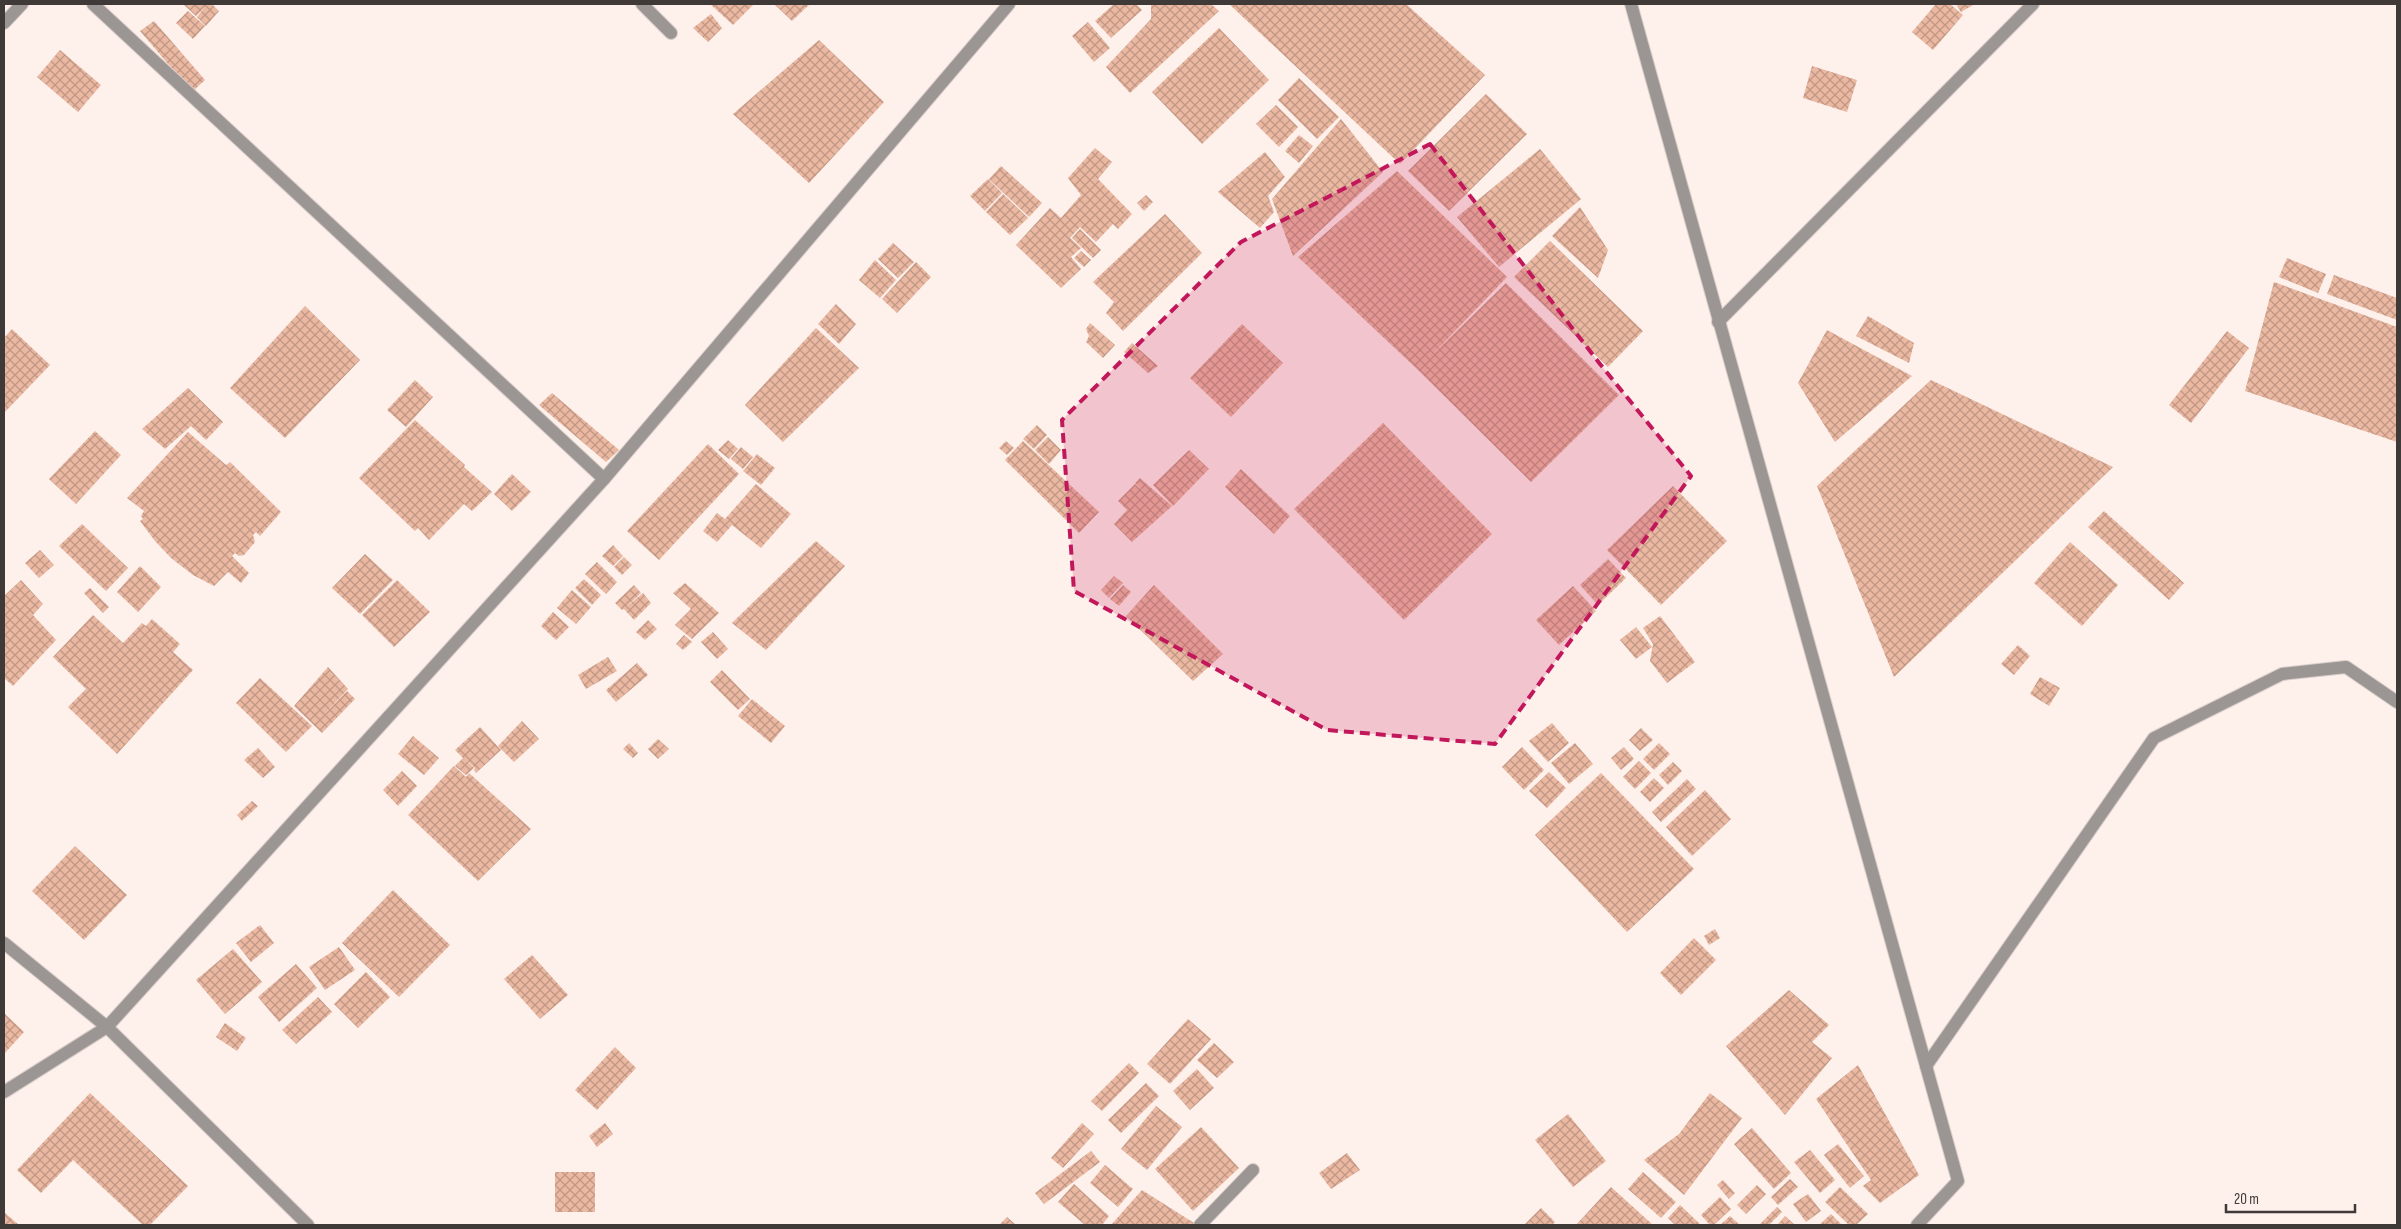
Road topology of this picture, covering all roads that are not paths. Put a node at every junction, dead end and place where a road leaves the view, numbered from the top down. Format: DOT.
graph roads {
  1 [pos="22,4"];
  2 [pos="93,4"];
  3 [pos="642,4"];
  4 [pos="1009,4"];
  5 [pos="1631,4"];
  6 [pos="2033,4"];
  7 [pos="4,23"];
  8 [pos="671,33"];
  9 [pos="1718,322"];
  10 [pos="604,480"];
  11 [pos="2397,702"];
  12 [pos="4,943"];
  13 [pos="107,1027"];
  14 [pos="1926,1066"];
  15 [pos="4,1092"];
  16 [pos="1253,1170"];
  17 [pos="308,1225"];
  18 [pos="1200,1225"];
  19 [pos="1917,1225"];
  1 -- 7 [label="street"];
  2 -- 10 [label="street"];
  3 -- 8 [label="street"];
  4 -- 10 [label="street"];
  5 -- 9 [label="street"];
  6 -- 9 [label="street"];
  9 -- 14 [label="street"];
  10 -- 13 [label="street"];
  11 -- 14 [label="street"];
  12 -- 13 [label="street"];
  13 -- 15 [label="street"];
  13 -- 17 [label="street"];
  14 -- 19 [label="street"];
  16 -- 18 [label="street"];
}
